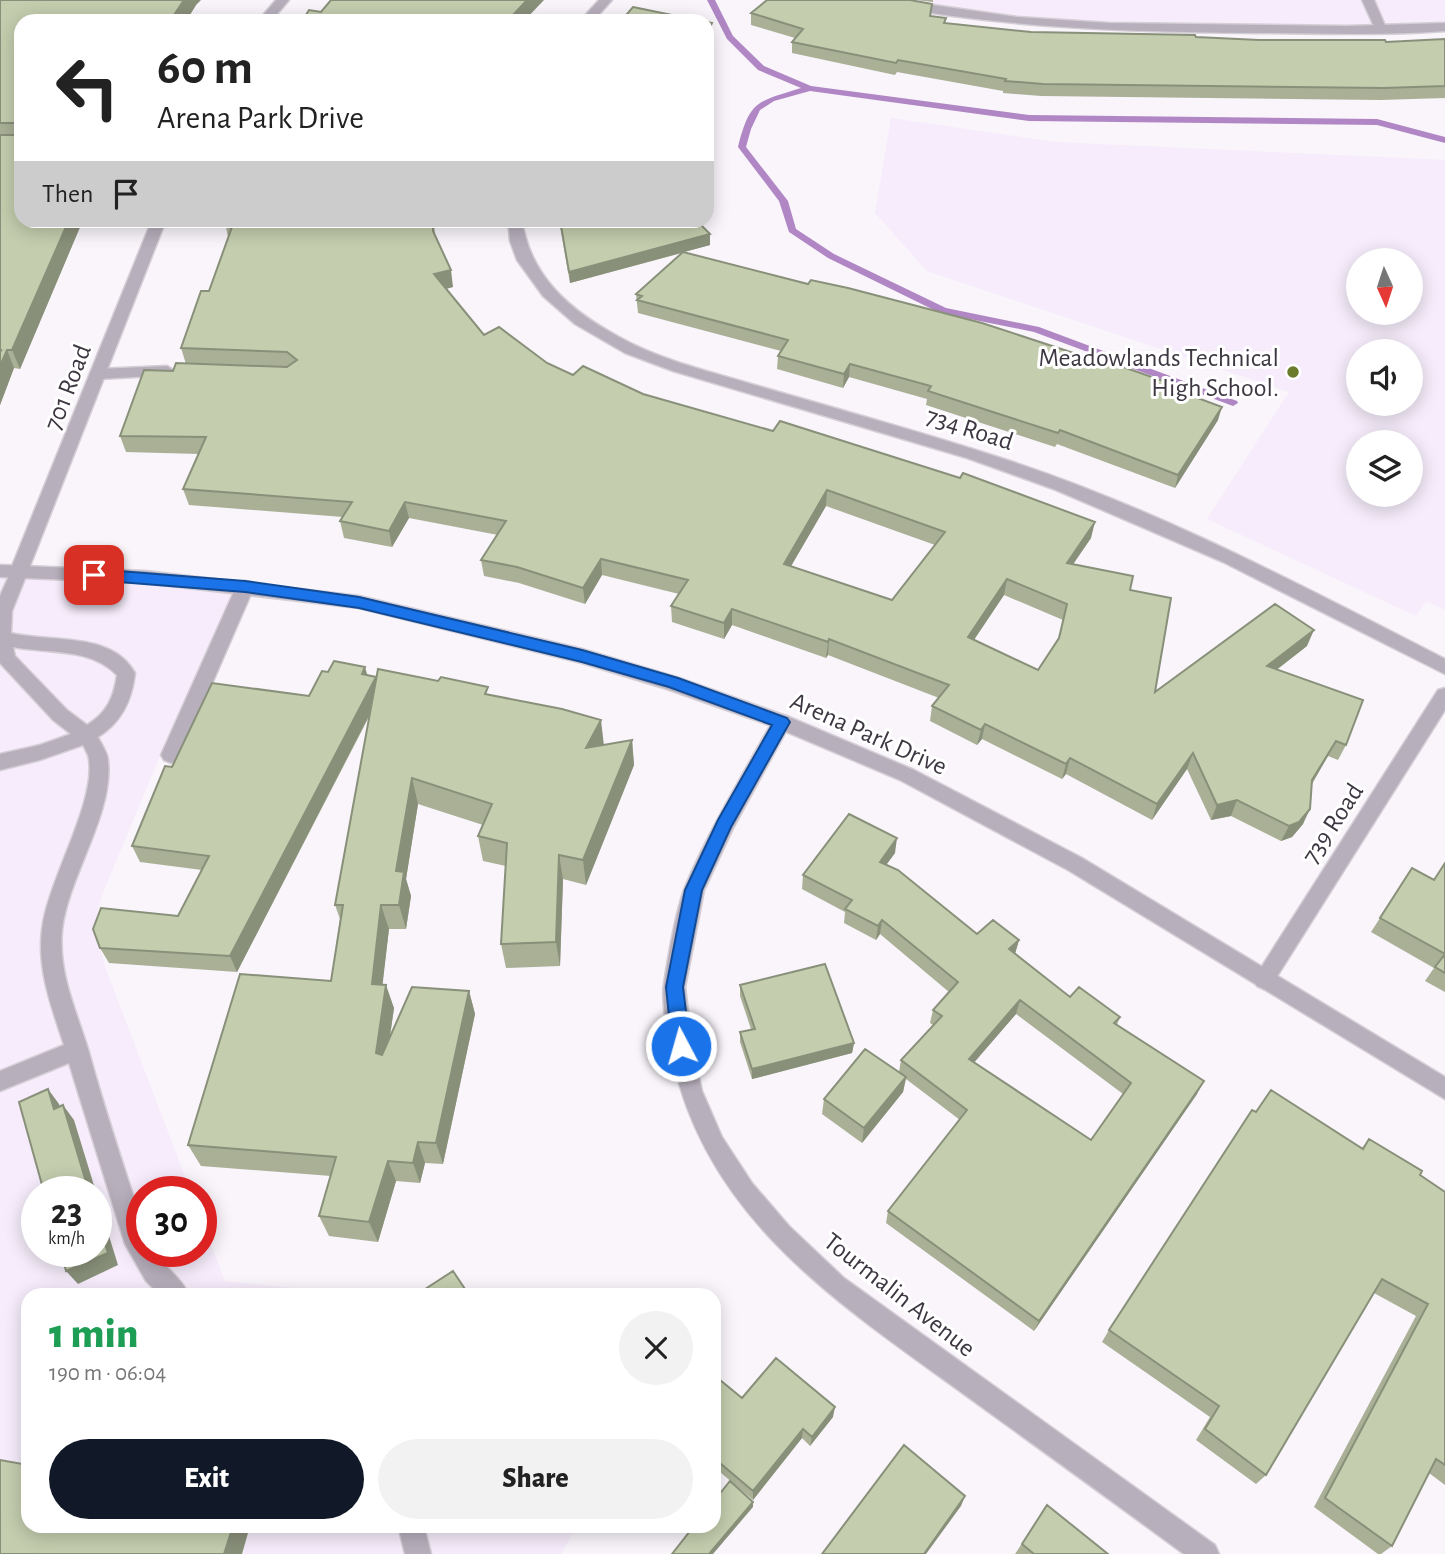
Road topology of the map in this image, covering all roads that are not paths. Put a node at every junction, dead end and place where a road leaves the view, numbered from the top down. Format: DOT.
graph roads {
  1 [pos="284,0"];
  2 [pos="606,0"];
  3 [pos="879,0"];
  4 [pos="958,0"];
  5 [pos="1368,0"];
  6 [pos="271,14"];
  7 [pos="593,14"];
  8 [pos="956,16"];
  9 [pos="1445,27"];
  10 [pos="1381,30"];
  11 [pos="156,228"];
  12 [pos="515,228"];
  13 [pos="186,372"];
  14 [pos="98,374"];
  15 [pos="9,571"];
  16 [pos="245,587"];
  17 [pos="2,637"];
  18 [pos="1445,667"];
  19 [pos="1445,695"];
  20 [pos="782,722"];
  21 [pos="88,736"];
  22 [pos="171,755"];
  23 [pos="0,762"];
  24 [pos="1264,980"];
  25 [pos="77,1050"];
  26 [pos="0,1081"];
  27 [pos="1445,1089"];
  28 [pos="170,1288"];
  29 [pos="413,1533"];
  30 [pos="418,1554"];
  31 [pos="1206,1554"];
  1 -- 6 [label="street"];
  2 -- 7 [label="street"];
  3 -- 8 [label="street"];
  4 -- 8 [label="street"];
  5 -- 10 [label="street"];
  8 -- 10 [label="street"];
  9 -- 10 [label="street"];
  11 -- 14 [label="street, 701 Road"];
  12 -- 18 [label="street, 734 Road"];
  13 -- 14 [label="street"];
  14 -- 15 [label="street, 701 Road"];
  15 -- 16 [label="street, Arena Park Drive"];
  15 -- 17 [label="street, 701 Road"];
  16 -- 20 [label="street, Arena Park Drive"];
  16 -- 22 [label="lane"];
  17 -- 21 [label="street"];
  17 -- 21 [label="street"];
  19 -- 24 [label="street, 739 Road"];
  20 -- 24 [label="street, Arena Park Drive"];
  20 -- 31 [label="street, Tourmalin Avenue"];
  21 -- 23 [label="street"];
  21 -- 25 [label="street"];
  24 -- 27 [label="street, Arena Park Drive"];
  25 -- 26 [label="street"];
  25 -- 28 [label="street"];
  29 -- 30 [label="street"];
}
